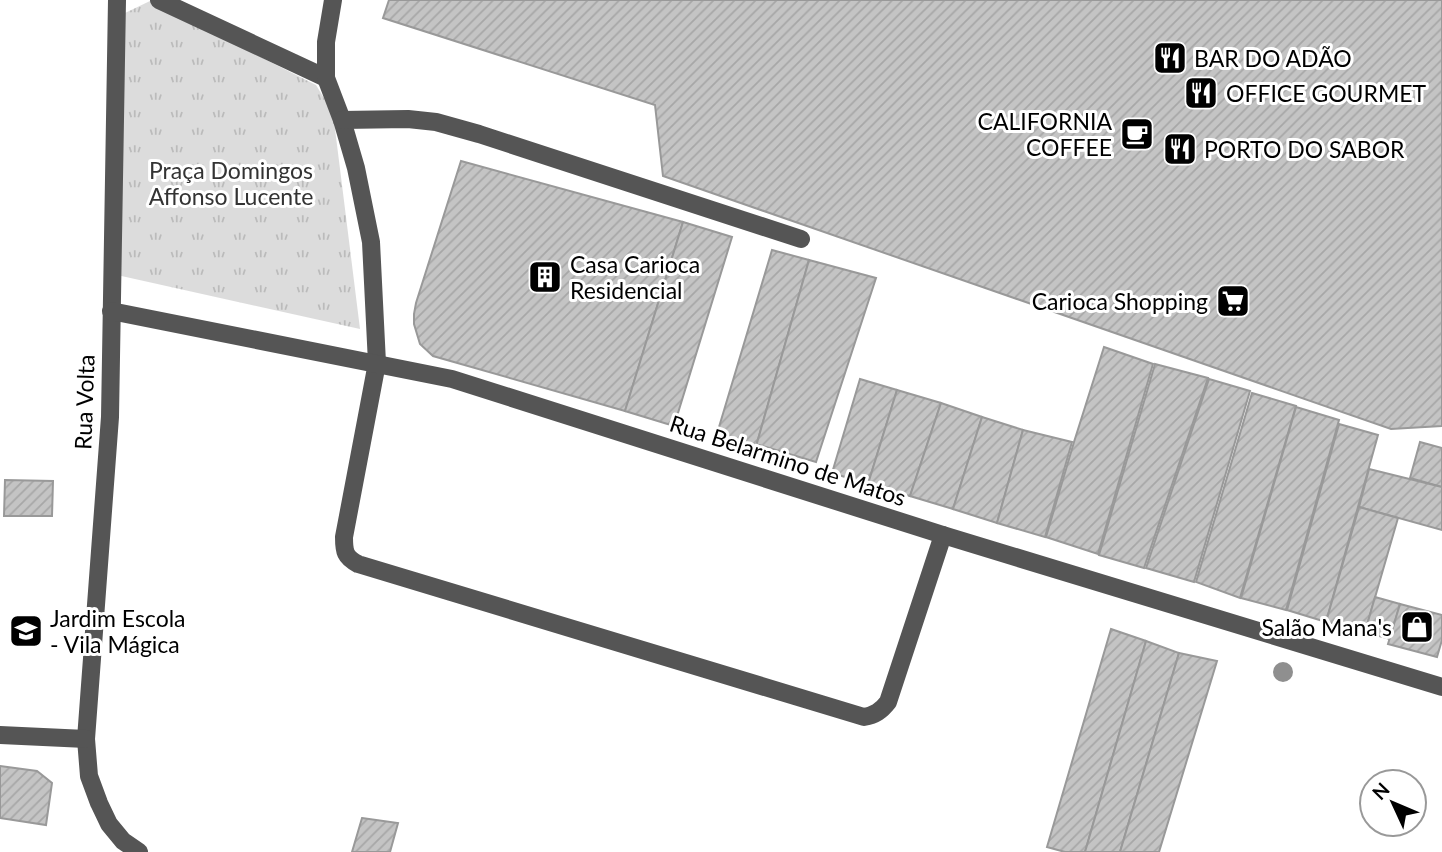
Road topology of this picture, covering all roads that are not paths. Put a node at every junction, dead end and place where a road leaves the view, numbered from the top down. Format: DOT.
graph roads {
  1 [pos="117,0"];
  2 [pos="159,0"];
  3 [pos="333,0"];
  4 [pos="326,78"];
  5 [pos="342,120"];
  6 [pos="801,239"];
  7 [pos="111,311"];
  8 [pos="377,363"];
  9 [pos="943,535"];
  10 [pos="1442,687"];
  11 [pos="0,735"];
  12 [pos="86,739"];
  13 [pos="139,852"];
  1 -- 7 [label="street, Rua Volta"];
  2 -- 4 [label="street"];
  3 -- 4 [label="street"];
  4 -- 5 [label="street"];
  5 -- 6 [label="street"];
  5 -- 8 [label="street"];
  7 -- 8 [label="street, Rua Belarmino de Matos"];
  7 -- 12 [label="street, Rua Volta"];
  8 -- 9 [label="street, Rua Belarmino de Matos"];
  8 -- 9 [label="street"];
  9 -- 10 [label="street, Rua Belarmino de Matos"];
  11 -- 12 [label="street"];
  12 -- 13 [label="street, Rua Volta"];
}
